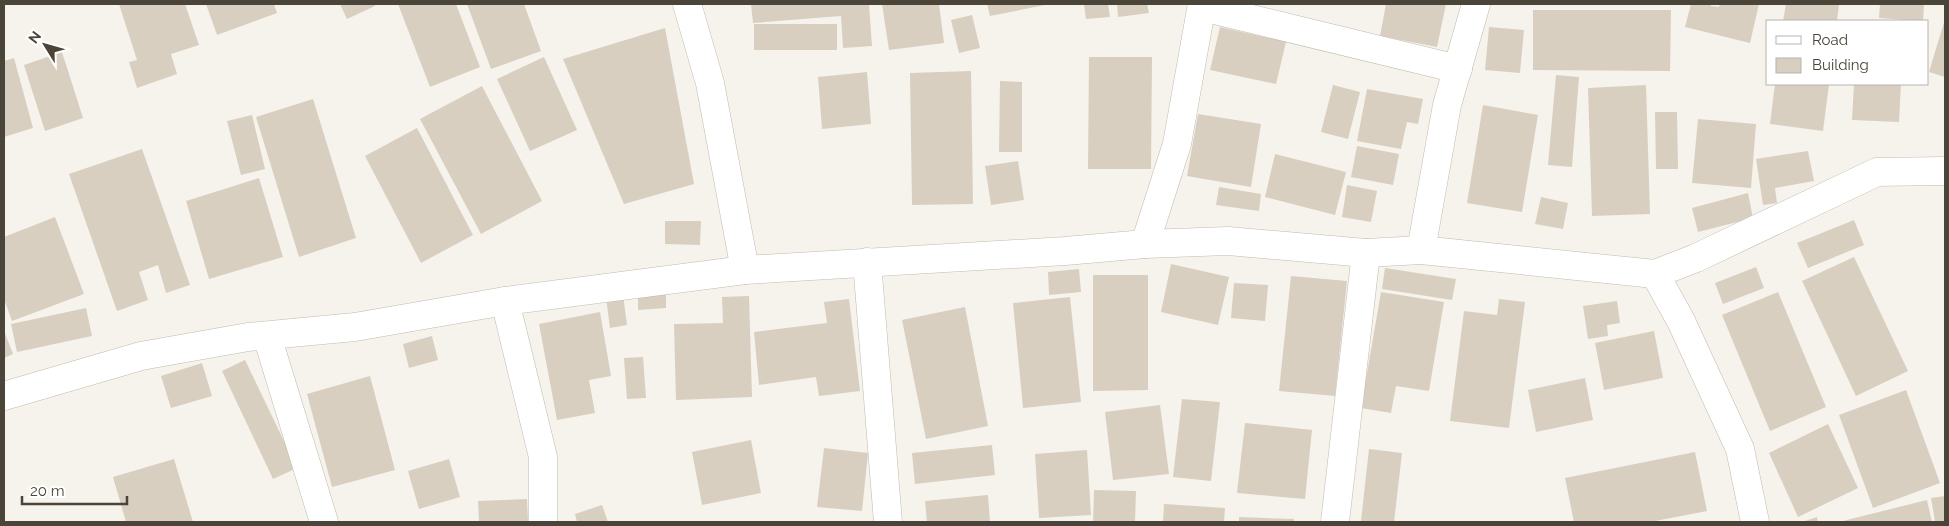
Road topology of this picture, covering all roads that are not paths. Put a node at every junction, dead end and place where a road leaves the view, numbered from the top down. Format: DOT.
graph roads {
  1 [pos="687,4"];
  2 [pos="1476,4"];
  3 [pos="1202,6"];
  4 [pos="1458,69"];
  5 [pos="1945,171"];
  6 [pos="1145,244"];
  7 [pos="1421,250"];
  8 [pos="1366,253"];
  9 [pos="868,262"];
  10 [pos="745,270"];
  11 [pos="1655,274"];
  12 [pos="505,301"];
  13 [pos="267,336"];
  14 [pos="4,396"];
  15 [pos="324,522"];
  16 [pos="543,522"];
  17 [pos="888,522"];
  18 [pos="1335,522"];
  19 [pos="1756,522"];
  1 -- 10 [label="street"];
  2 -- 4 [label="street"];
  3 -- 4 [label="street"];
  3 -- 6 [label="street"];
  4 -- 7 [label="street"];
  5 -- 11 [label="street"];
  6 -- 8 [label="street"];
  6 -- 9 [label="street"];
  7 -- 8 [label="street"];
  7 -- 11 [label="street"];
  8 -- 18 [label="street"];
  9 -- 10 [label="street"];
  9 -- 17 [label="street"];
  10 -- 12 [label="street"];
  11 -- 19 [label="street"];
  12 -- 13 [label="street"];
  12 -- 16 [label="street"];
  13 -- 14 [label="street"];
  13 -- 15 [label="street"];
}
